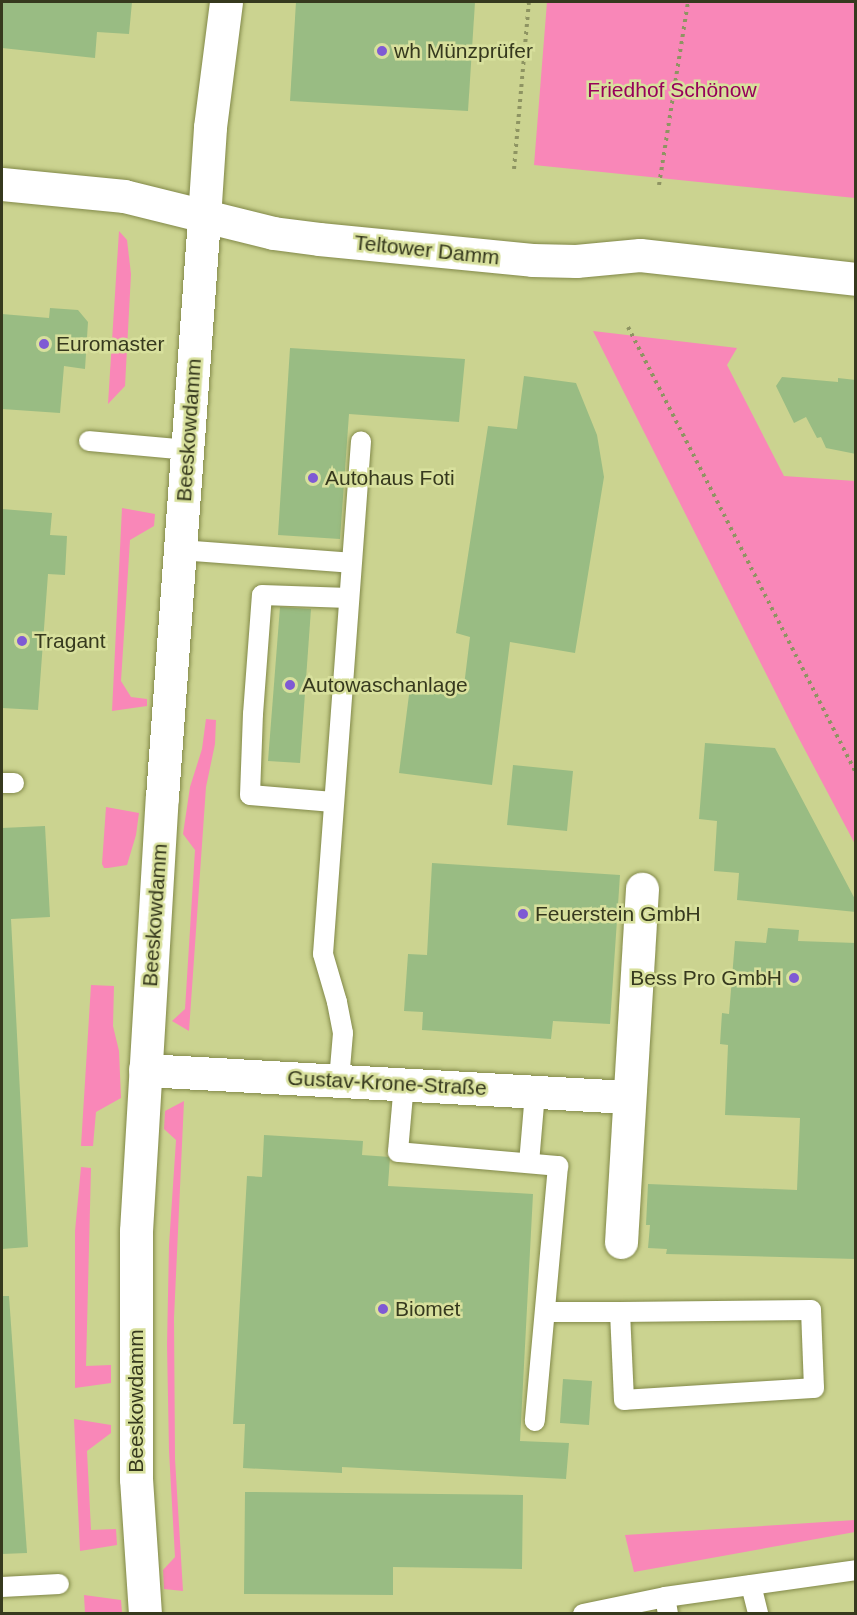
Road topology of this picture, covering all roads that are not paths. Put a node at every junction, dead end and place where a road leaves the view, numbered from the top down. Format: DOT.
graph roads {
  1 [pos="226,2"];
  2 [pos="2,184"];
  3 [pos="204,218"];
  4 [pos="855,279"];
  5 [pos="89,441"];
  6 [pos="361,441"];
  7 [pos="187,450"];
  8 [pos="180,550"];
  9 [pos="351,563"];
  10 [pos="349,598"];
  11 [pos="333,802"];
  12 [pos="642,889"];
  13 [pos="146,1070"];
  14 [pos="339,1080"];
  15 [pos="404,1083"];
  16 [pos="535,1093"];
  17 [pos="629,1097"];
  18 [pos="529,1163"];
  19 [pos="621,1242"];
  20 [pos="545,1312"];
  21 [pos="620,1312"];
  22 [pos="535,1421"];
  23 [pos="855,1570"];
  24 [pos="59,1584"];
  25 [pos="751,1585"];
  26 [pos="2,1587"];
  27 [pos="666,1605"];
  28 [pos="145,1614"];
  29 [pos="583,1614"];
  30 [pos="758,1614"];
  1 -- 3 [label="main road, Beeskowdamm"];
  2 -- 3 [label="main road, Teltower Damm"];
  3 -- 4 [label="main road, Teltower Damm"];
  3 -- 7 [label="main road, Beeskowdamm"];
  5 -- 7 [label="lane"];
  6 -- 9 [label="lane"];
  7 -- 8 [label="main road, Beeskowdamm"];
  8 -- 9 [label="lane"];
  8 -- 13 [label="main road, Beeskowdamm"];
  9 -- 10 [label="lane"];
  10 -- 11 [label="lane"];
  10 -- 11 [label="lane"];
  11 -- 14 [label="lane"];
  12 -- 17 [label="main road"];
  13 -- 14 [label="main road, Gustav-Krone-Straße"];
  13 -- 28 [label="main road, Beeskowdamm"];
  14 -- 15 [label="main road, Gustav-Krone-Straße"];
  15 -- 16 [label="main road, Gustav-Krone-Straße"];
  15 -- 18 [label="lane"];
  16 -- 17 [label="main road, Gustav-Krone-Straße"];
  16 -- 18 [label="lane"];
  17 -- 19 [label="main road"];
  18 -- 20 [label="lane"];
  20 -- 21 [label="lane"];
  20 -- 22 [label="lane"];
  21 -- 21 [label="lane"];
  23 -- 25 [label="lane"];
  24 -- 26 [label="lane"];
  25 -- 27 [label="lane"];
  25 -- 30 [label="lane"];
  27 -- 29 [label="lane"];
}
